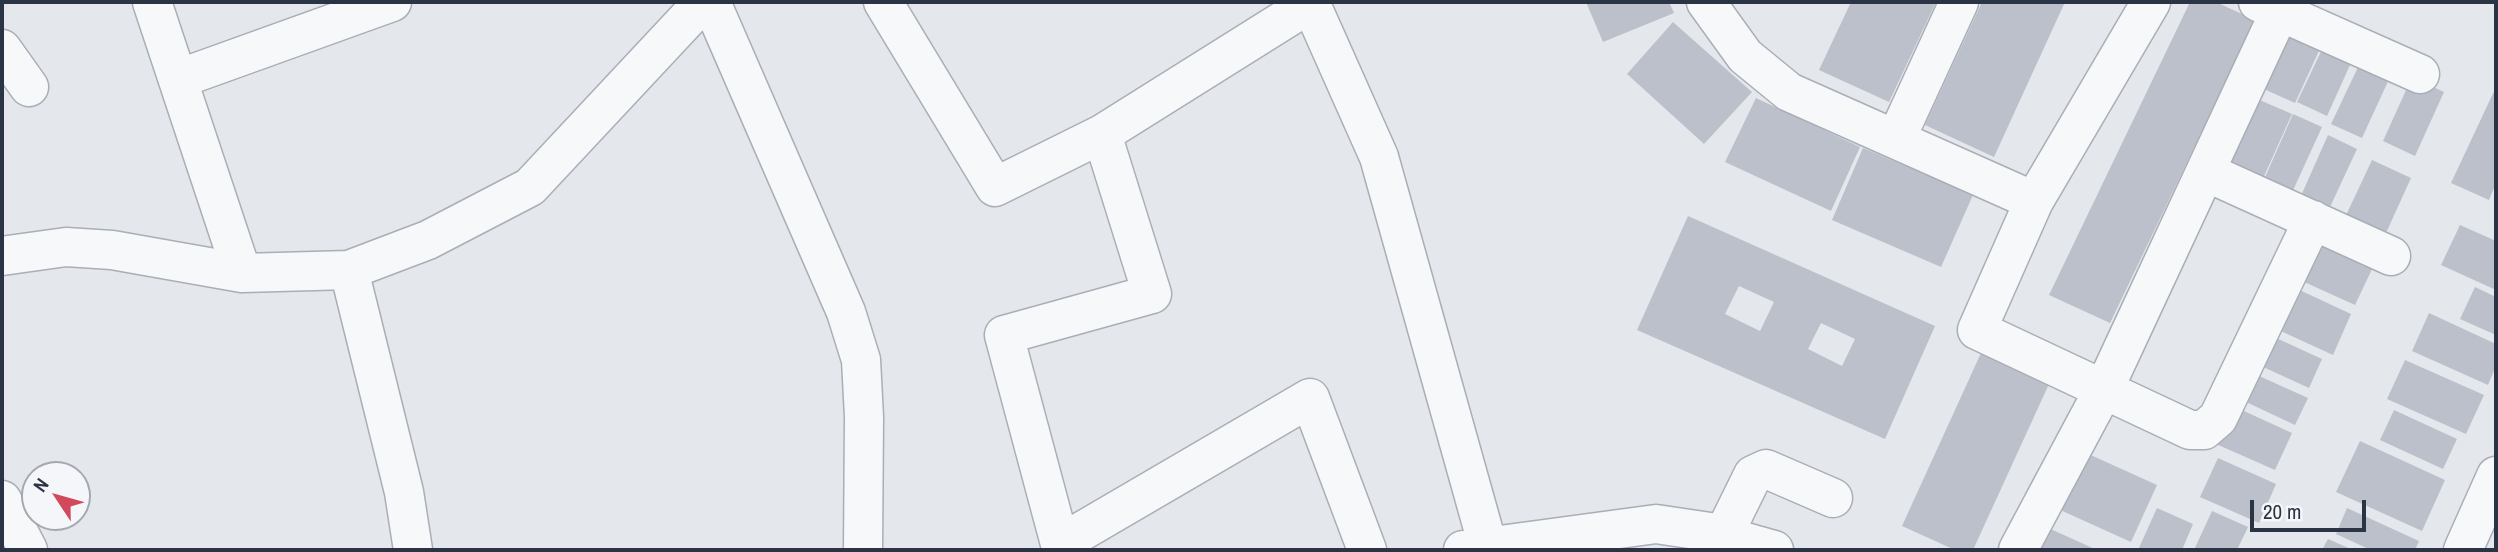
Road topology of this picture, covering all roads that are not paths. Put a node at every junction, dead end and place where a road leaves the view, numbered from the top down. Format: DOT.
graph roads {
  1 [pos="152,2"];
  2 [pos="391,2"];
  3 [pos="703,2"];
  4 [pos="710,2"];
  5 [pos="883,2"];
  6 [pos="1311,2"];
  7 [pos="1706,2"];
  8 [pos="1959,2"];
  9 [pos="2151,2"];
  10 [pos="2269,6"];
  11 [pos="2,49"];
  12 [pos="2420,74"];
  13 [pos="178,79"];
  14 [pos="29,87"];
  15 [pos="1102,134"];
  16 [pos="1896,139"];
  17 [pos="2206,172"];
  18 [pos="2035,201"];
  19 [pos="2313,220"];
  20 [pos="2,256"];
  21 [pos="2391,256"];
  22 [pos="349,270"];
  23 [pos="242,273"];
  24 [pos="2104,388"];
  25 [pos="2496,477"];
  26 [pos="1833,498"];
  27 [pos="2,500"];
  28 [pos="1748,545"];
  29 [pos="1480,549"];
  30 [pos="28,550"];
  31 [pos="413,550"];
  32 [pos="863,550"];
  33 [pos="1367,550"];
  34 [pos="2018,550"];
  35 [pos="2463,550"];
  1 -- 13 [label="street"];
  2 -- 13 [label="street"];
  3 -- 22 [label="street"];
  4 -- 32 [label="street"];
  5 -- 15 [label="street"];
  6 -- 15 [label="street"];
  6 -- 29 [label="street"];
  7 -- 16 [label="street"];
  8 -- 16 [label="street"];
  9 -- 18 [label="street"];
  10 -- 12 [label="street"];
  10 -- 17 [label="street"];
  11 -- 14 [label="street"];
  13 -- 23 [label="street"];
  15 -- 33 [label="street"];
  16 -- 18 [label="street"];
  17 -- 19 [label="street"];
  17 -- 24 [label="street"];
  18 -- 24 [label="street"];
  19 -- 21 [label="street"];
  19 -- 24 [label="street"];
  20 -- 23 [label="street"];
  22 -- 23 [label="street"];
  22 -- 31 [label="street"];
  24 -- 34 [label="street"];
  25 -- 35 [label="street"];
  26 -- 28 [label="street"];
  27 -- 30 [label="street"];
  28 -- 29 [label="street"];
}
